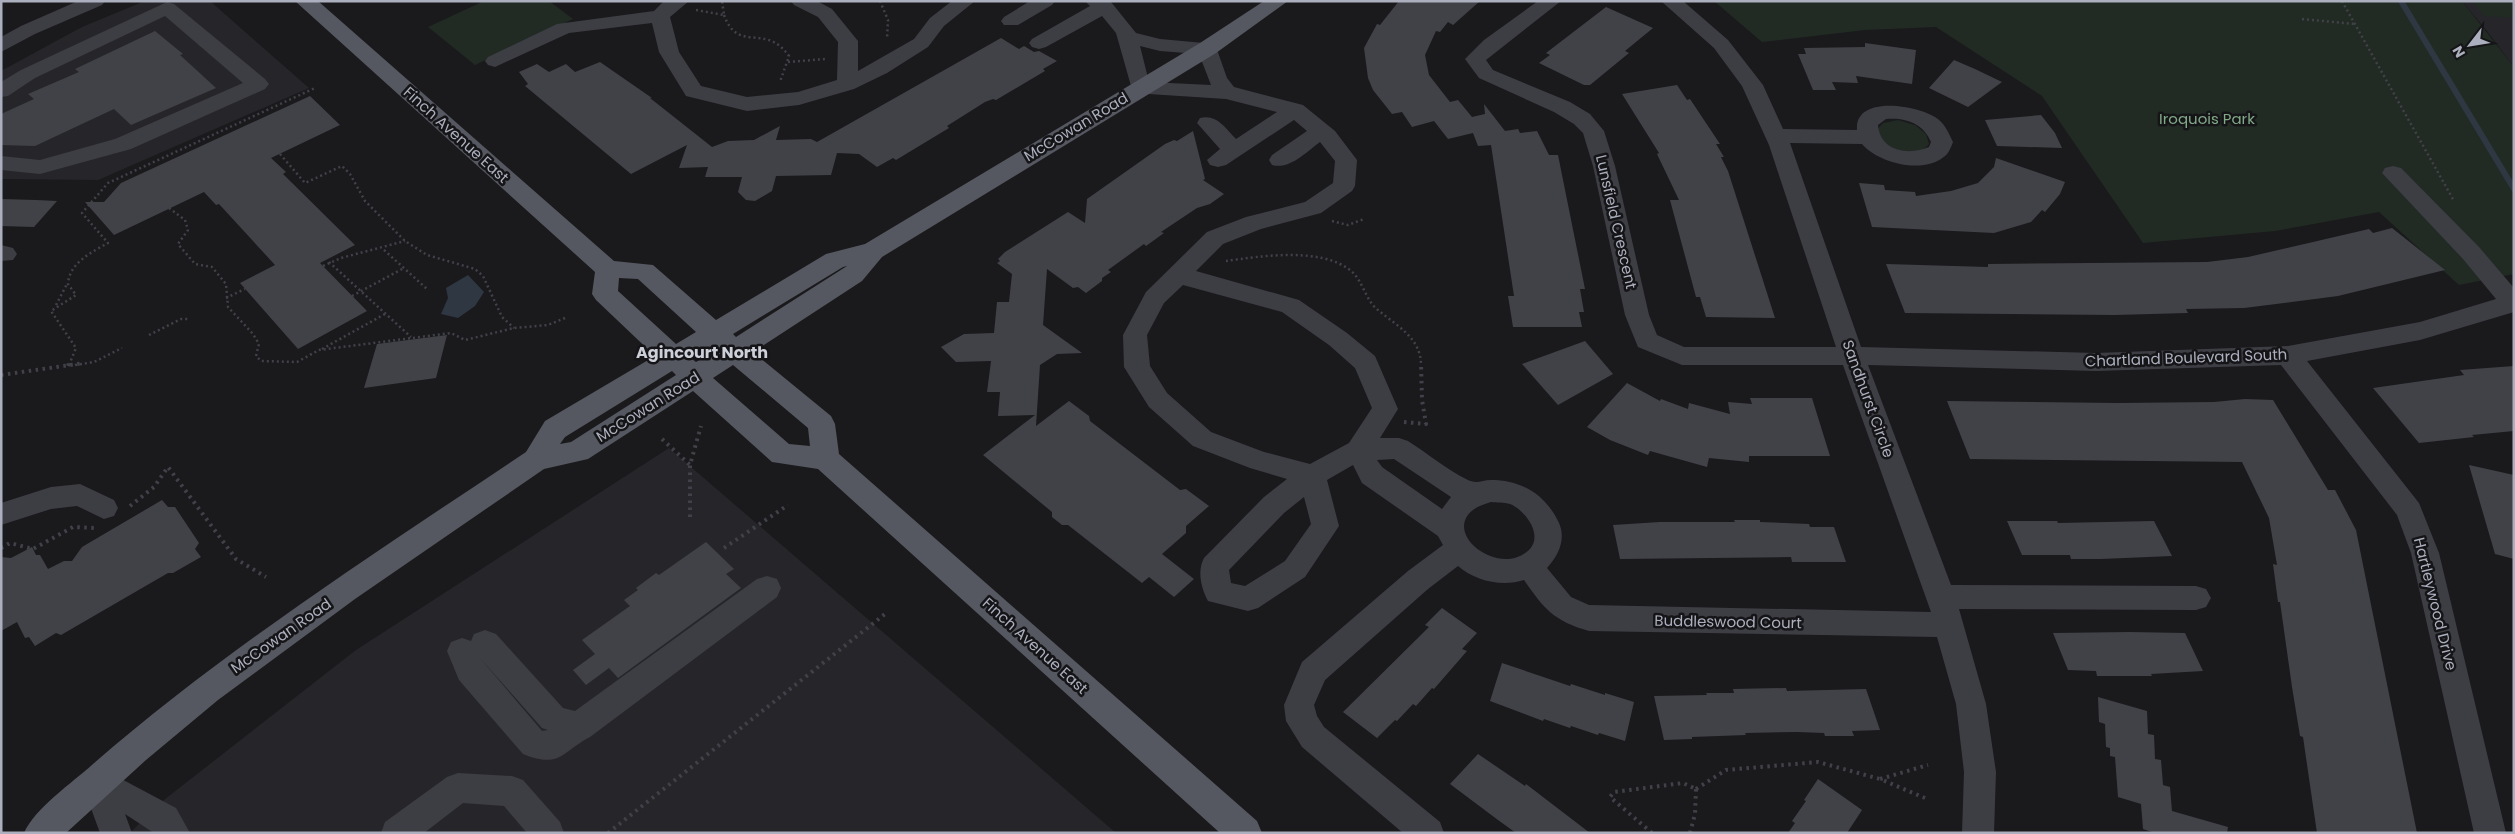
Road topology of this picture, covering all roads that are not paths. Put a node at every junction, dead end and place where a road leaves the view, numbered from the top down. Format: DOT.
graph roads {
  1 [pos="95,1"];
  2 [pos="305,1"];
  3 [pos="801,1"];
  4 [pos="965,1"];
  5 [pos="1045,1"];
  6 [pos="1278,1"];
  7 [pos="1551,1"];
  8 [pos="1671,1"];
  9 [pos="1100,4"];
  10 [pos="671,5"];
  11 [pos="1011,20"];
  12 [pos="1126,37"];
  13 [pos="1039,43"];
  14 [pos="1,46"];
  15 [pos="1208,48"];
  16 [pos="495,60"];
  17 [pos="847,84"];
  18 [pos="1140,88"];
  19 [pos="1,91"];
  20 [pos="1226,92"];
  21 [pos="1295,110"];
  22 [pos="1208,123"];
  23 [pos="1321,131"];
  24 [pos="1776,136"];
  25 [pos="1867,137"];
  26 [pos="1280,160"];
  27 [pos="1,163"];
  28 [pos="2393,173"];
  29 [pos="873,251"];
  30 [pos="608,269"];
  31 [pos="1179,275"];
  32 [pos="2513,303"];
  33 [pos="713,332"];
  34 [pos="734,351"];
  35 [pos="2288,355"];
  36 [pos="1852,356"];
  37 [pos="673,357"];
  38 [pos="696,377"];
  39 [pos="1358,450"];
  40 [pos="825,459"];
  41 [pos="536,460"];
  42 [pos="1474,494"];
  43 [pos="104,508"];
  44 [pos="1,514"];
  45 [pos="1454,540"];
  46 [pos="1530,566"];
  47 [pos="767,588"];
  48 [pos="1941,597"];
  49 [pos="2196,598"];
  50 [pos="1949,625"];
  51 [pos="474,647"];
  52 [pos="98,781"];
  53 [pos="41,833"];
  54 [pos="116,833"];
  55 [pos="174,833"];
  56 [pos="397,833"];
  57 [pos="548,833"];
  58 [pos="1245,833"];
  59 [pos="1428,833"];
  60 [pos="1978,833"];
  61 [pos="2490,833"];
  1 -- 14 [label="street"];
  2 -- 30 [label="main road, Finch Avenue East"];
  3 -- 17 [label="street"];
  4 -- 17 [label="street"];
  5 -- 11 [label="street"];
  6 -- 15 [label="main road, McCowan Road"];
  7 -- 36 [label="street, Lunsfield Crescent"];
  8 -- 24 [label="street, Sandhurst Circle"];
  9 -- 12 [label="street"];
  9 -- 13 [label="street"];
  10 -- 16 [label="lane"];
  10 -- 17 [label="street"];
  12 -- 15 [label="street"];
  12 -- 18 [label="lane"];
  15 -- 18 [label="main road, McCowan Road"];
  15 -- 20 [label="lane"];
  18 -- 20 [label="street"];
  18 -- 29 [label="main road, McCowan Road"];
  19 -- 27 [label="street"];
  20 -- 21 [label="street"];
  21 -- 22 [label="street"];
  21 -- 23 [label="street"];
  23 -- 26 [label="street"];
  23 -- 31 [label="street"];
  24 -- 25 [label="street"];
  24 -- 36 [label="street, Sandhurst Circle"];
  28 -- 32 [label="street"];
  29 -- 33 [label="main road, McCowan Road"];
  29 -- 34 [label="main road, McCowan Road"];
  30 -- 33 [label="main road"];
  30 -- 37 [label="main road"];
  31 -- 39 [label="street"];
  31 -- 39 [label="street"];
  32 -- 35 [label="street, Chartland Boulevard South"];
  33 -- 34 [label="main road"];
  33 -- 37 [label="main road, McCowan Road"];
  34 -- 38 [label="main road, McCowan Road"];
  34 -- 40 [label="main road"];
  35 -- 36 [label="street, Chartland Boulevard South"];
  35 -- 61 [label="street, Hartleywood Drive"];
  36 -- 48 [label="street, Sandhurst Circle"];
  37 -- 38 [label="main road"];
  37 -- 41 [label="main road, McCowan Road"];
  38 -- 40 [label="main road"];
  38 -- 41 [label="main road, McCowan Road"];
  39 -- 42 [label="street"];
  39 -- 45 [label="street"];
  40 -- 58 [label="main road, Finch Avenue East"];
  41 -- 52 [label="main road, McCowan Road"];
  42 -- 45 [label="street"];
  42 -- 46 [label="street"];
  43 -- 44 [label="street"];
  45 -- 46 [label="street"];
  45 -- 59 [label="street"];
  46 -- 50 [label="street, Buddleswood Court"];
  47 -- 51 [label="street"];
  48 -- 49 [label="street"];
  48 -- 50 [label="street, Sandhurst Circle"];
  50 -- 60 [label="street, Sandhurst Circle"];
  52 -- 53 [label="main road, McCowan Road"];
  52 -- 54 [label="street"];
  52 -- 55 [label="street"];
  56 -- 57 [label="street"];
}
